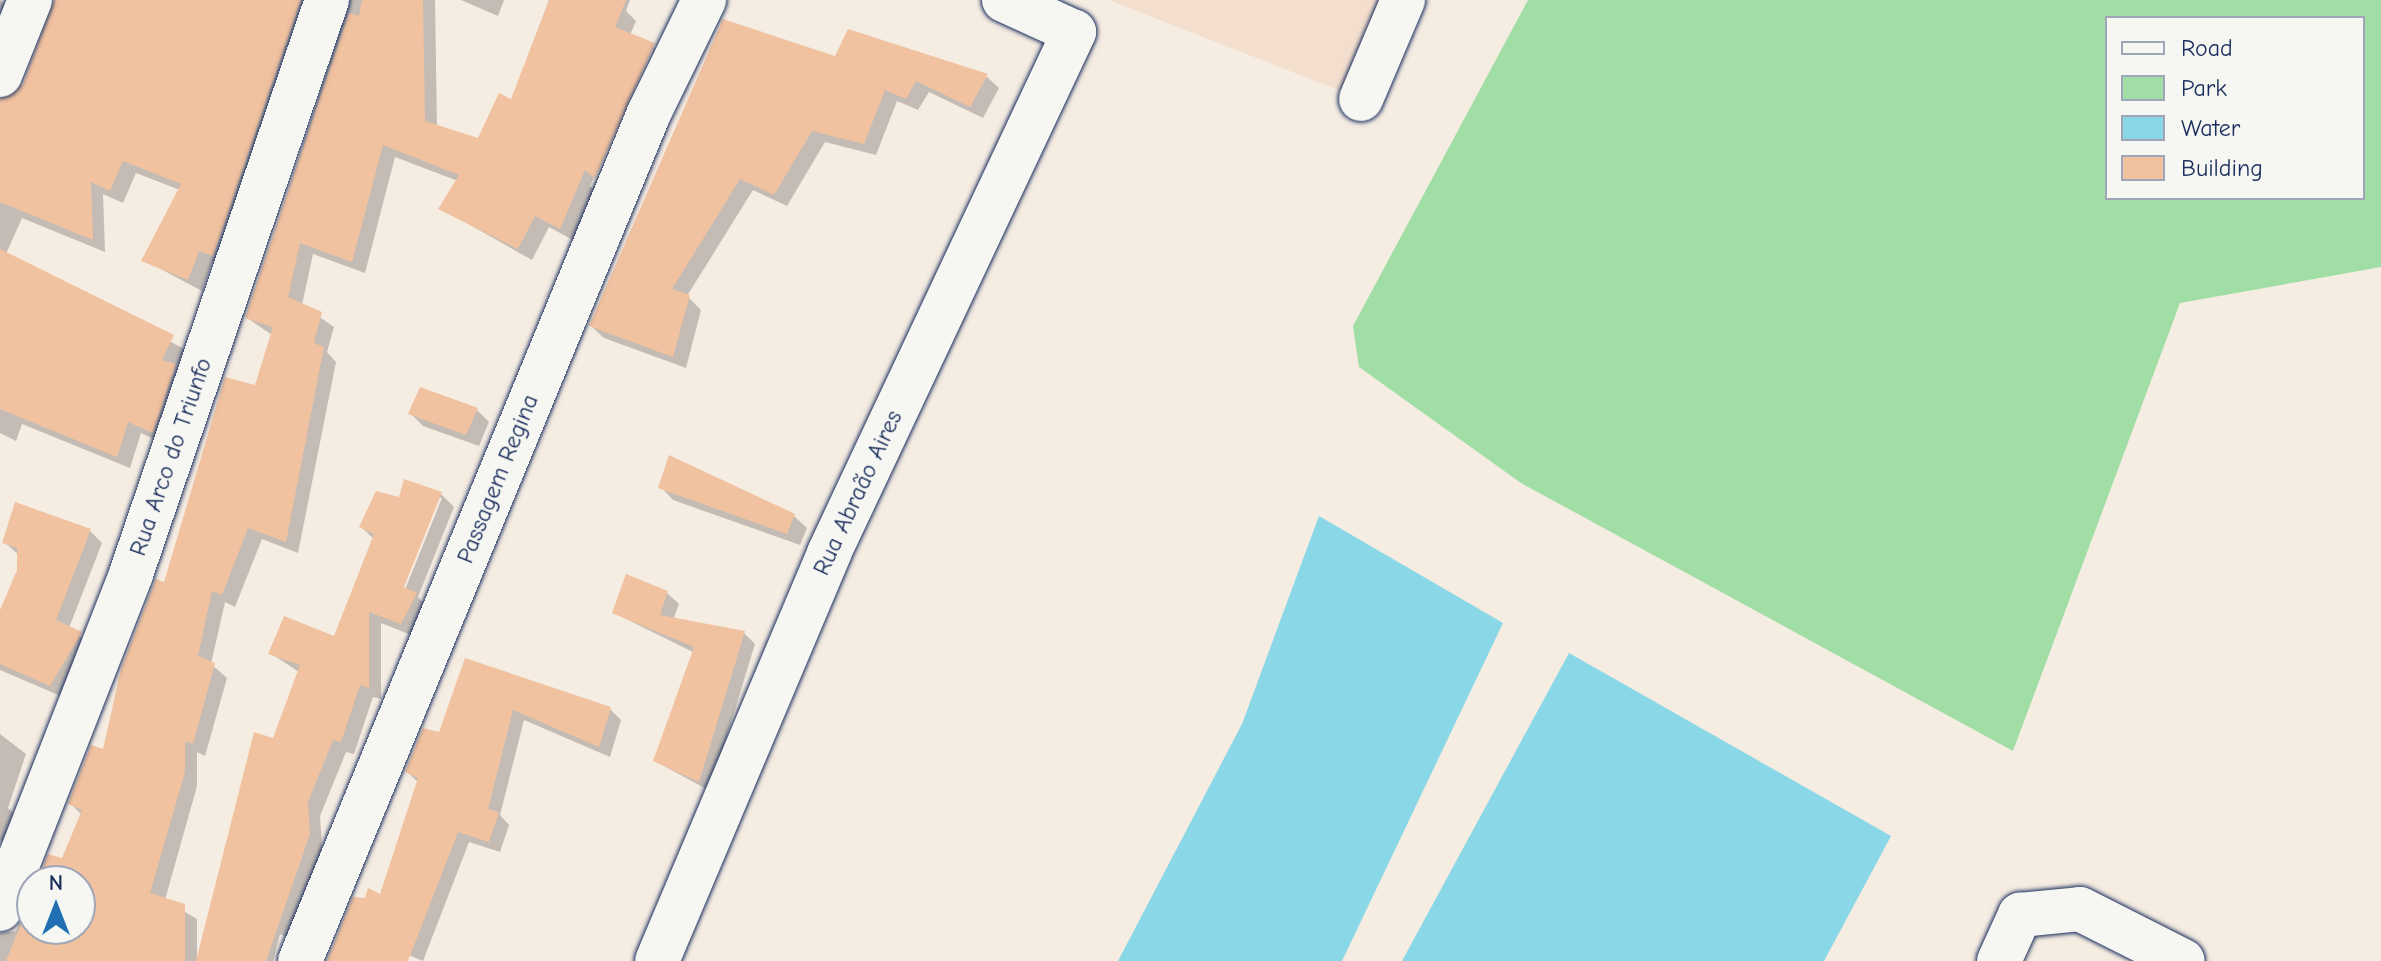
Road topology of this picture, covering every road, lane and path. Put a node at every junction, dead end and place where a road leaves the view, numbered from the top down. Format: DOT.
graph roads {
  1 [pos="30,0"];
  2 [pos="327,0"];
  3 [pos="704,0"];
  4 [pos="1004,0"];
  5 [pos="1403,0"];
  6 [pos="0,75"];
  7 [pos="1361,99"];
  8 [pos="0,909"];
  9 [pos="300,961"];
  10 [pos="657,961"];
  11 [pos="1999,961"];
  12 [pos="2183,961"];
  1 -- 6 [label="street"];
  2 -- 8 [label="street, Rua Arco do Triunfo"];
  3 -- 9 [label="street, Passagem Regina"];
  4 -- 10 [label="street, Rua Abraão Aires"];
  5 -- 7 [label="street"];
  11 -- 12 [label="street"];
}
